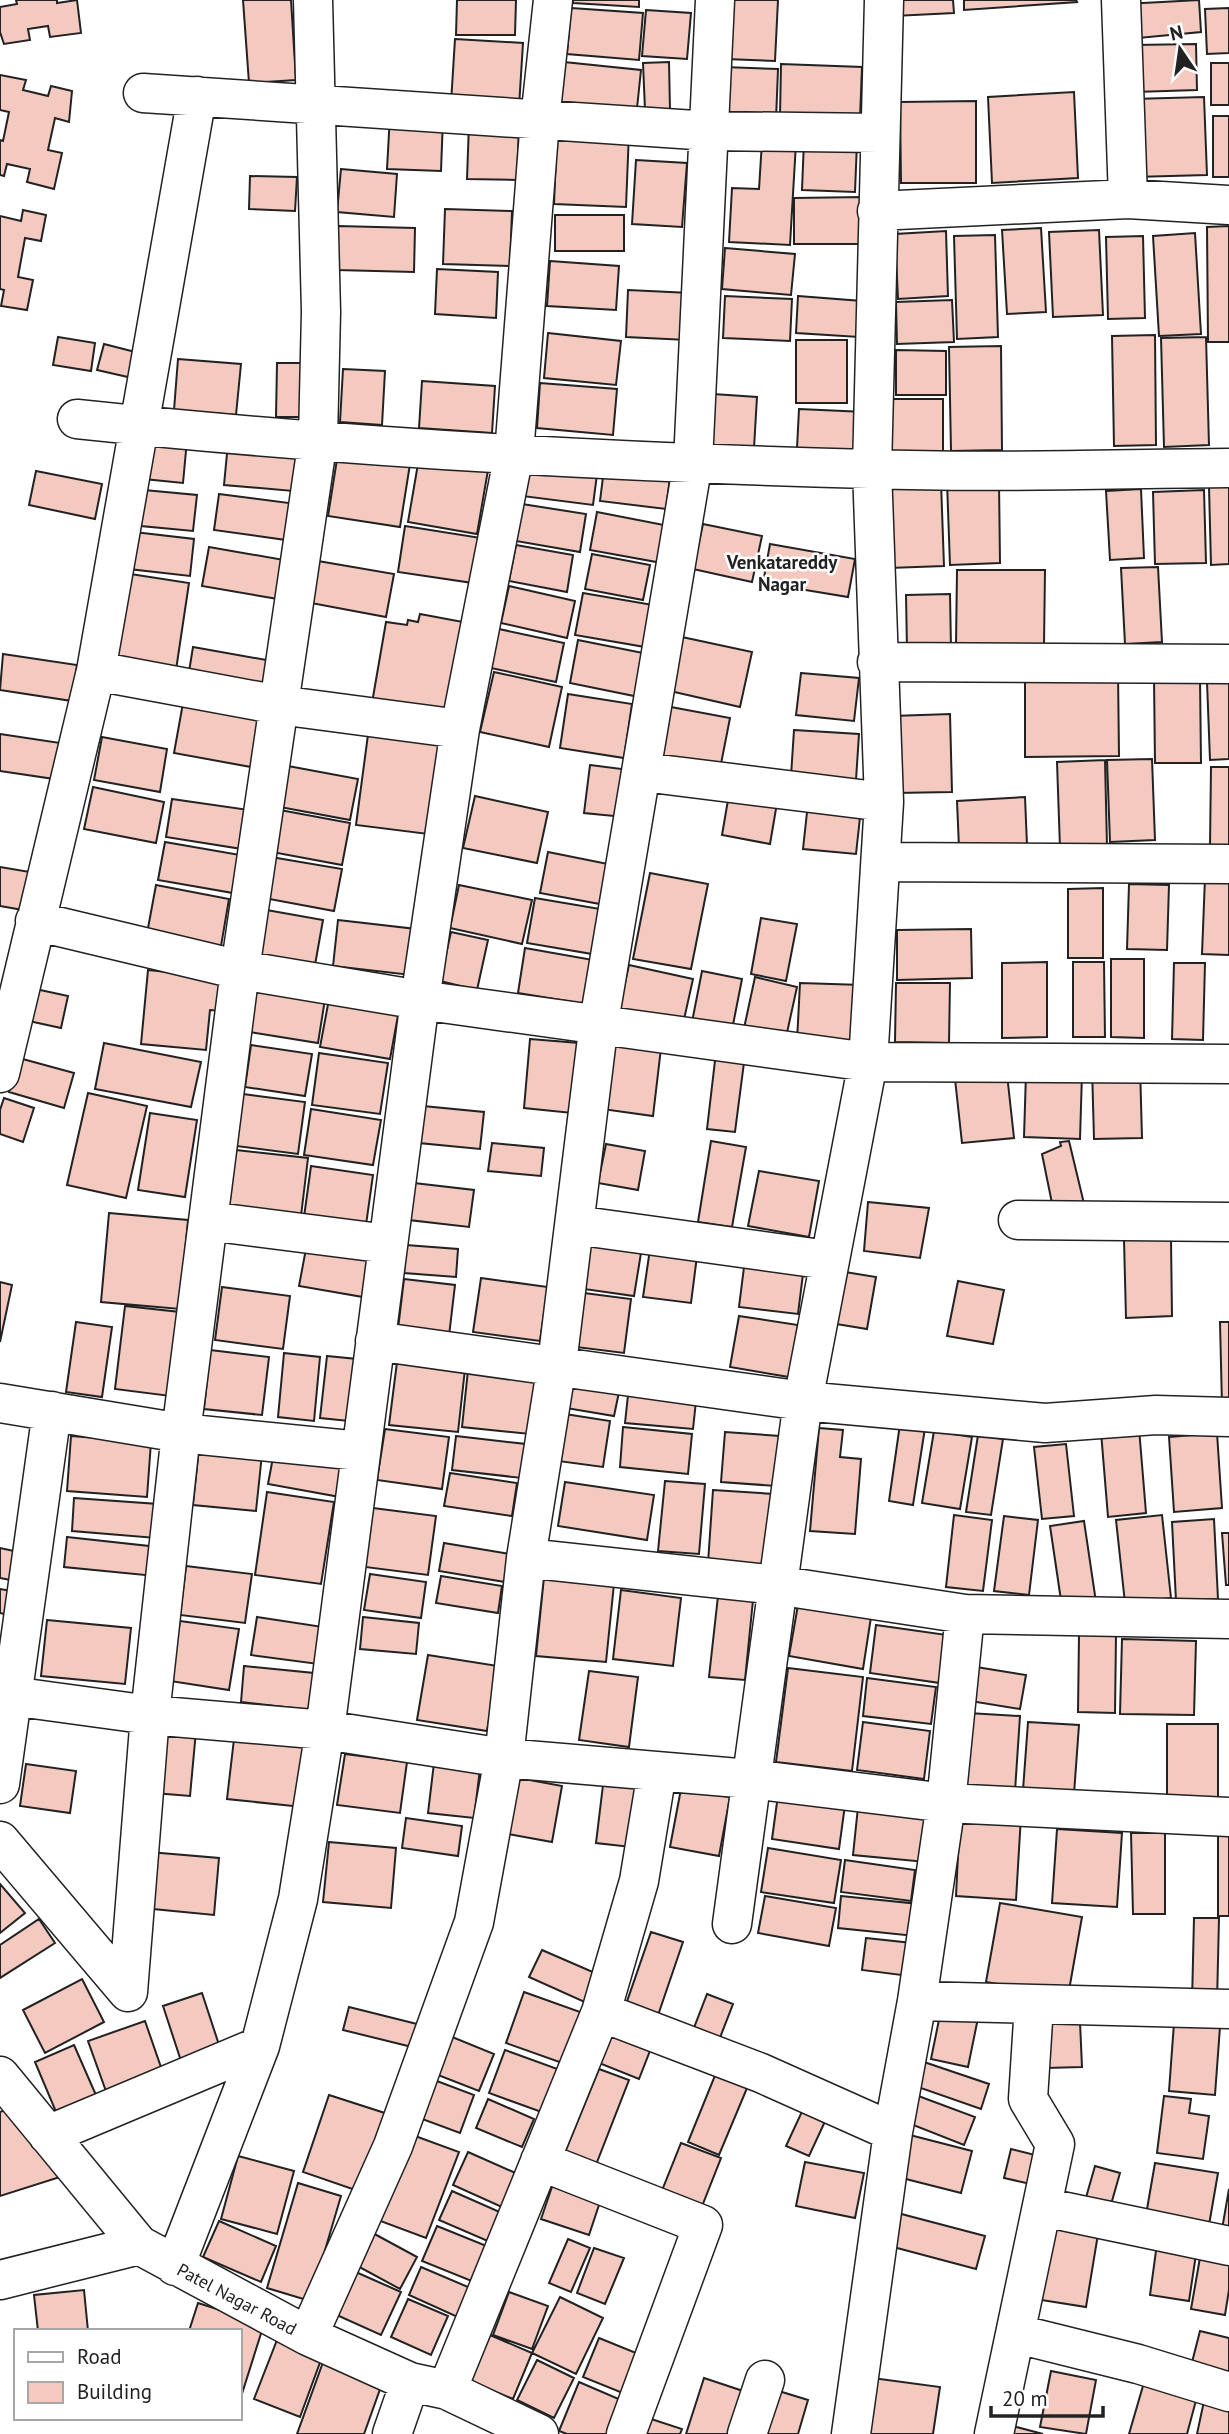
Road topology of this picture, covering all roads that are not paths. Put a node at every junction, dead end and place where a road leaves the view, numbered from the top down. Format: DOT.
graph roads {
  1 [pos="313,0"];
  2 [pos="553,0"];
  3 [pos="715,0"];
  4 [pos="884,0"];
  5 [pos="1121,0"];
  6 [pos="143,93"];
  7 [pos="197,96"];
  8 [pos="318,104"];
  9 [pos="540,120"];
  10 [pos="710,131"];
  11 [pos="878,133"];
  12 [pos="1128,199"];
  13 [pos="1229,205"];
  14 [pos="877,211"];
  15 [pos="77,419"];
  16 [pos="137,426"];
  17 [pos="317,439"];
  18 [pos="514,454"];
  19 [pos="692,462"];
  20 [pos="1229,468"];
  21 [pos="872,469"];
  22 [pos="877,662"];
  23 [pos="1229,664"];
  24 [pos="96,671"];
  25 [pos="279,705"];
  26 [pos="460,729"];
  27 [pos="643,772"];
  28 [pos="884,802"];
  29 [pos="882,862"];
  30 [pos="1229,864"];
  31 [pos="35,921"];
  32 [pos="240,970"];
  33 [pos="420,1000"];
  34 [pos="599,1022"];
  35 [pos="868,1062"];
  36 [pos="1229,1064"];
  37 [pos="0,1073"];
  38 [pos="1018,1220"];
  39 [pos="208,1221"];
  40 [pos="1229,1222"];
  41 [pos="575,1225"];
  42 [pos="388,1244"];
  43 [pos="828,1260"];
  44 [pos="375,1341"];
  45 [pos="557,1364"];
  46 [pos="803,1401"];
  47 [pos="0,1403"];
  48 [pos="52,1411"];
  49 [pos="1229,1417"];
  50 [pos="181,1433"];
  51 [pos="360,1451"];
  52 [pos="526,1558"];
  53 [pos="776,1585"];
  54 [pos="965,1614"];
  55 [pos="1229,1619"];
  56 [pos="12,1696"];
  57 [pos="150,1715"];
  58 [pos="325,1730"];
  59 [pos="504,1758"];
  60 [pos="657,1772"];
  61 [pos="750,1779"];
  62 [pos="0,1784"];
  63 [pos="946,1804"];
  64 [pos="1229,1817"];
  65 [pos="0,1841"];
  66 [pos="732,1924"];
  67 [pos="917,2001"];
  68 [pos="1034,2005"];
  69 [pos="1229,2009"];
  70 [pos="601,2012"];
  71 [pos="260,2046"];
  72 [pos="4,2086"];
  73 [pos="893,2132"];
  74 [pos="48,2134"];
  75 [pos="540,2161"];
  76 [pos="1043,2207"];
  77 [pos="139,2245"];
  78 [pos="1229,2246"];
  79 [pos="175,2266"];
  80 [pos="0,2280"];
  81 [pos="1017,2334"];
  82 [pos="308,2336"];
  83 [pos="765,2380"];
  84 [pos="410,2382"];
  85 [pos="447,2390"];
  86 [pos="1229,2392"];
  87 [pos="392,2434"];
  88 [pos="539,2434"];
  89 [pos="626,2434"];
  90 [pos="747,2434"];
  91 [pos="851,2434"];
  92 [pos="994,2434"];
  1 -- 8 [label="street"];
  2 -- 9 [label="street"];
  3 -- 10 [label="street"];
  4 -- 11 [label="street"];
  5 -- 12 [label="street"];
  6 -- 7 [label="street"];
  7 -- 8 [label="street"];
  7 -- 16 [label="street"];
  8 -- 9 [label="street"];
  8 -- 17 [label="street"];
  9 -- 10 [label="street"];
  9 -- 18 [label="street"];
  10 -- 11 [label="street"];
  10 -- 19 [label="street"];
  11 -- 14 [label="street"];
  12 -- 13 [label="street"];
  12 -- 14 [label="street"];
  14 -- 21 [label="street"];
  15 -- 16 [label="street"];
  16 -- 17 [label="street"];
  16 -- 24 [label="street"];
  17 -- 18 [label="street"];
  17 -- 25 [label="street"];
  18 -- 19 [label="street"];
  18 -- 26 [label="street"];
  19 -- 21 [label="street"];
  19 -- 27 [label="street"];
  20 -- 21 [label="street"];
  21 -- 22 [label="street"];
  22 -- 23 [label="street"];
  22 -- 28 [label="street"];
  24 -- 25 [label="street"];
  24 -- 31 [label="street"];
  25 -- 26 [label="street"];
  25 -- 32 [label="street"];
  26 -- 33 [label="street"];
  27 -- 28 [label="street"];
  27 -- 34 [label="street"];
  28 -- 29 [label="street"];
  29 -- 30 [label="street"];
  29 -- 35 [label="street"];
  31 -- 32 [label="street"];
  31 -- 37 [label="street"];
  32 -- 33 [label="street"];
  32 -- 39 [label="street"];
  33 -- 34 [label="street"];
  33 -- 42 [label="street"];
  34 -- 35 [label="street"];
  34 -- 41 [label="street"];
  35 -- 36 [label="street"];
  35 -- 43 [label="street"];
  38 -- 40 [label="street"];
  39 -- 42 [label="street"];
  39 -- 50 [label="street"];
  41 -- 43 [label="street"];
  41 -- 45 [label="street"];
  42 -- 44 [label="street"];
  43 -- 46 [label="street"];
  44 -- 45 [label="street"];
  44 -- 51 [label="street"];
  45 -- 46 [label="street"];
  45 -- 52 [label="street"];
  46 -- 49 [label="street"];
  46 -- 53 [label="street"];
  47 -- 48 [label="street"];
  48 -- 50 [label="street"];
  48 -- 56 [label="street"];
  50 -- 51 [label="street"];
  50 -- 57 [label="street"];
  51 -- 58 [label="street"];
  52 -- 53 [label="street"];
  52 -- 59 [label="street"];
  53 -- 54 [label="street"];
  53 -- 61 [label="street"];
  54 -- 55 [label="street"];
  54 -- 63 [label="street"];
  56 -- 57 [label="street"];
  56 -- 62 [label="street"];
  57 -- 58 [label="street"];
  57 -- 65 [label="street"];
  58 -- 59 [label="street"];
  58 -- 71 [label="street"];
  59 -- 60 [label="street"];
  59 -- 82 [label="street"];
  60 -- 61 [label="street"];
  60 -- 70 [label="street"];
  61 -- 63 [label="street"];
  61 -- 66 [label="street"];
  63 -- 64 [label="street"];
  63 -- 67 [label="street"];
  67 -- 68 [label="street"];
  67 -- 73 [label="street"];
  68 -- 69 [label="street"];
  68 -- 76 [label="street"];
  70 -- 73 [label="street"];
  70 -- 75 [label="street"];
  71 -- 74 [label="street"];
  71 -- 79 [label="street"];
  72 -- 74 [label="street, Patel Nagar Road"];
  73 -- 91 [label="street"];
  74 -- 77 [label="street, Patel Nagar Road"];
  75 -- 85 [label="street"];
  75 -- 89 [label="street"];
  76 -- 78 [label="street"];
  76 -- 81 [label="street"];
  77 -- 79 [label="street, Patel Nagar Road"];
  77 -- 80 [label="street"];
  79 -- 82 [label="street, Patel Nagar Road"];
  81 -- 86 [label="street"];
  81 -- 92 [label="street"];
  82 -- 84 [label="street, Patel Nagar Road"];
  83 -- 90 [label="street"];
  84 -- 85 [label="street, Patel Nagar Road"];
  84 -- 87 [label="street"];
  85 -- 88 [label="street, Patel Nagar Road"];
}
